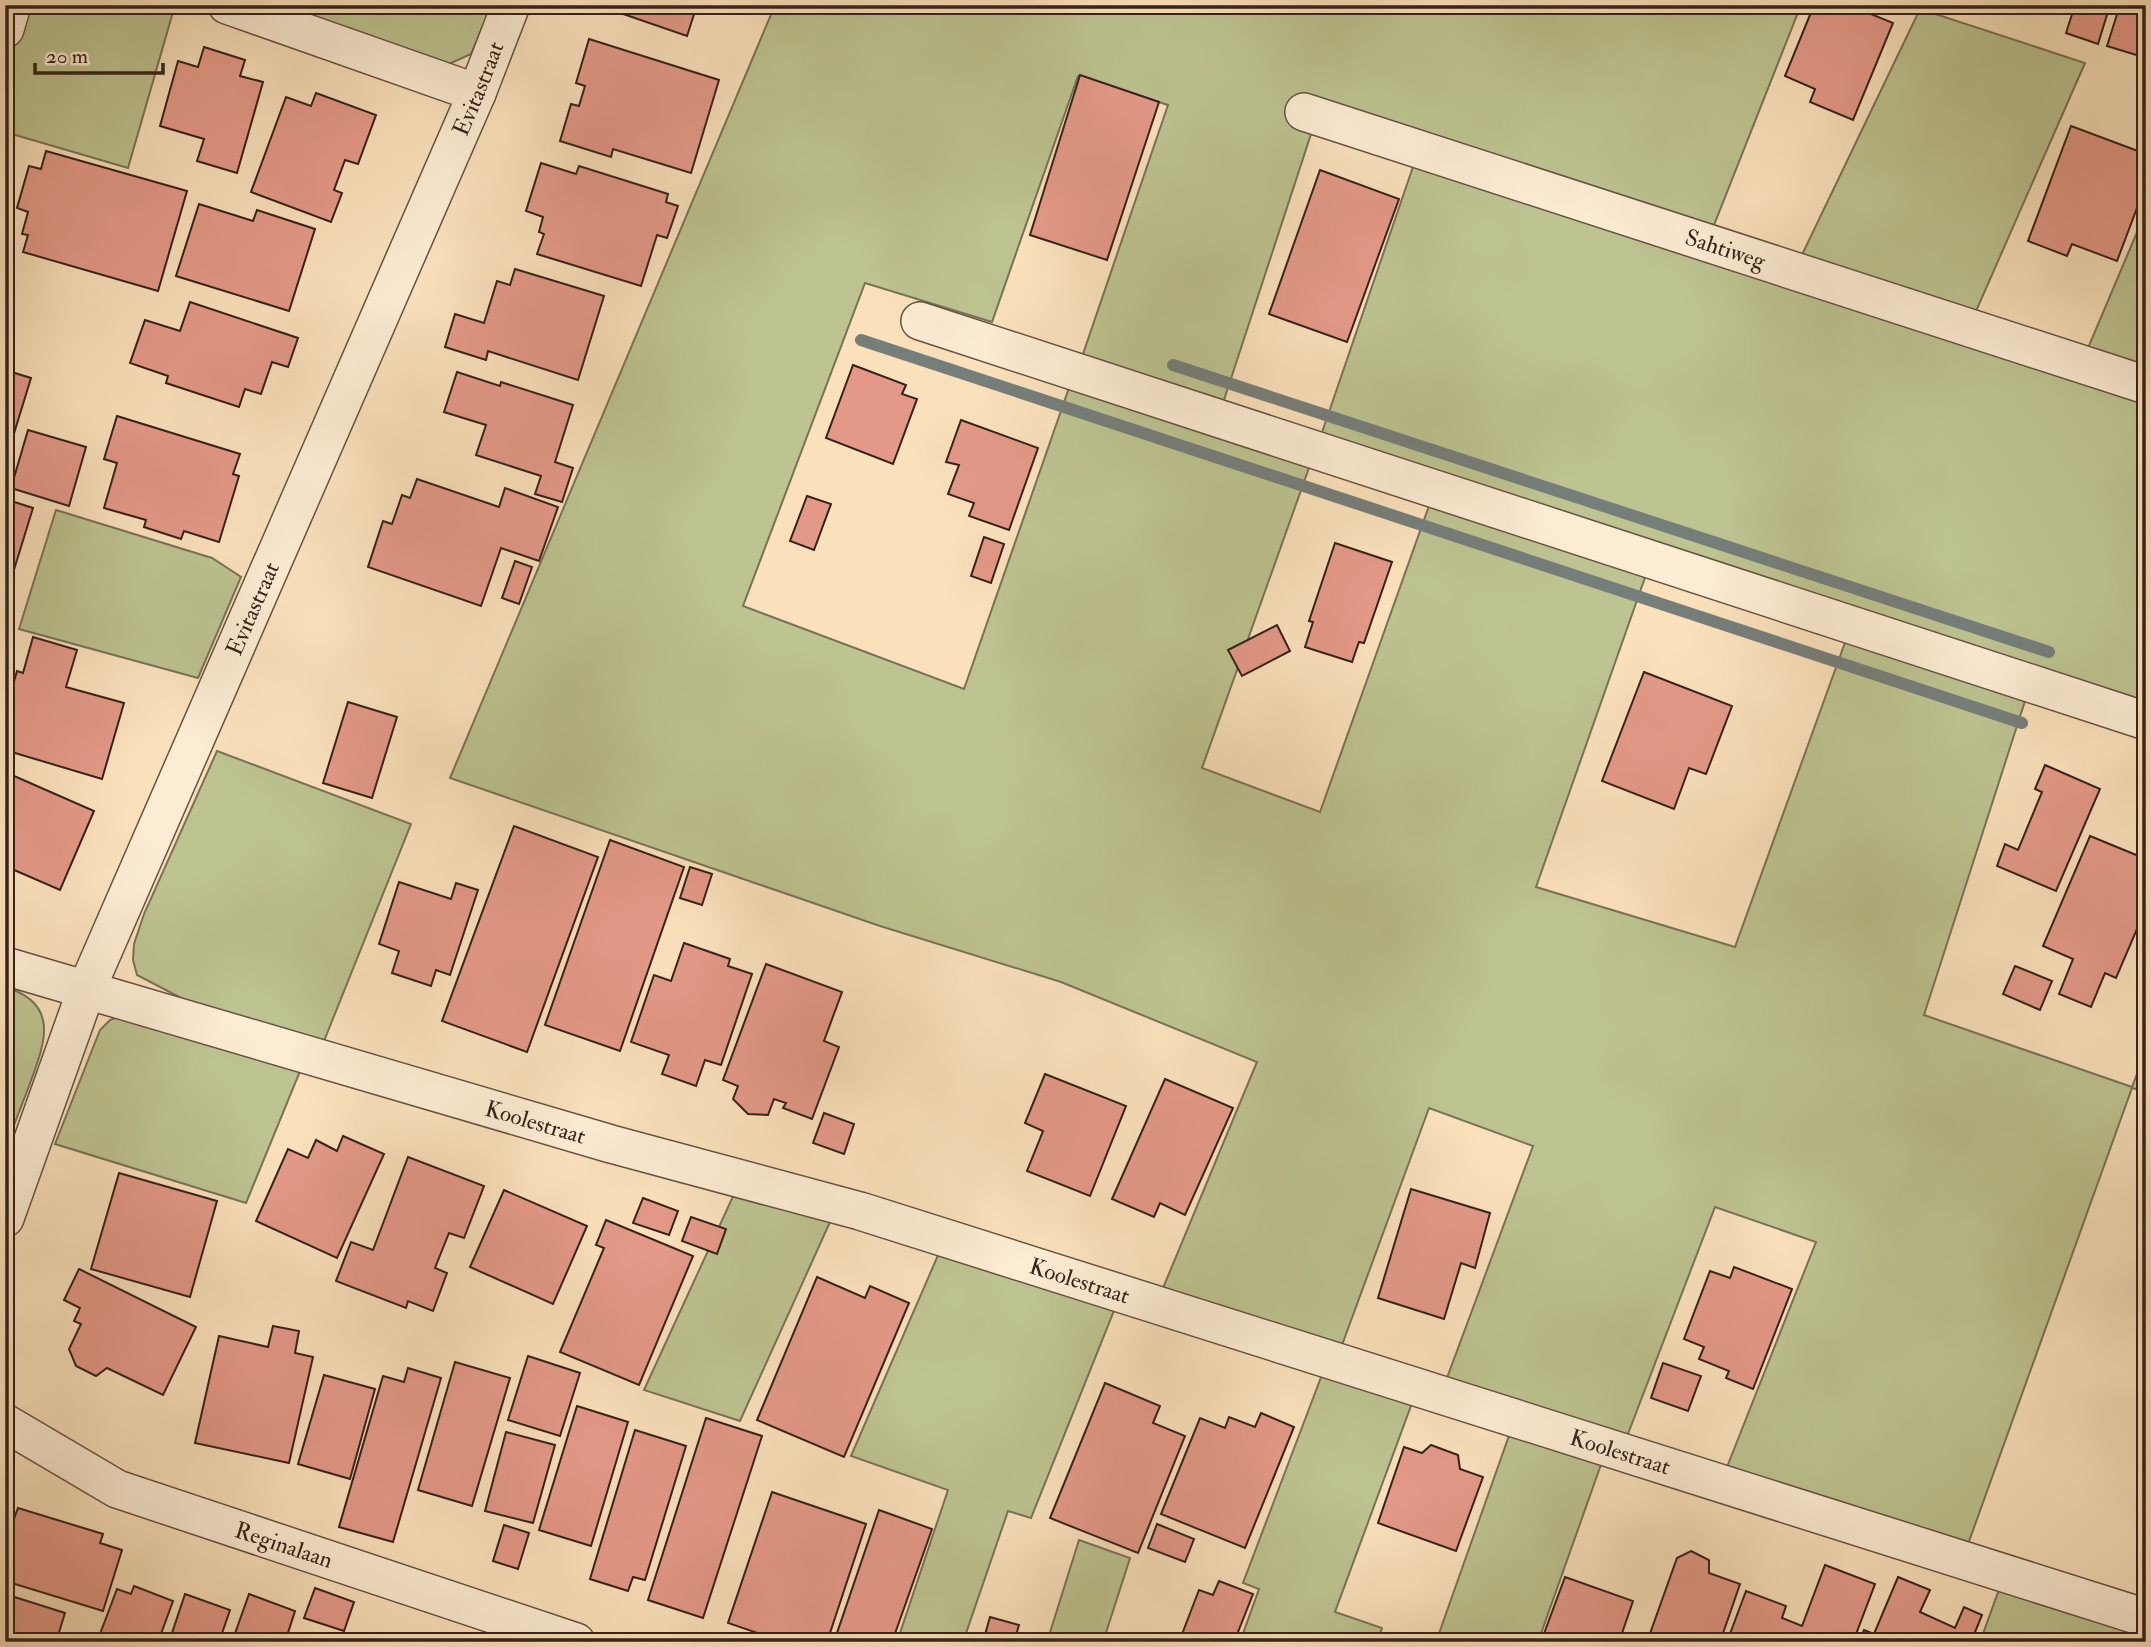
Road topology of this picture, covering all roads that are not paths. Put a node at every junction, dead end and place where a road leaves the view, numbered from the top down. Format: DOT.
graph roads {
  1 [pos="12,5"];
  2 [pos="227,5"];
  3 [pos="511,5"];
  4 [pos="5,29"];
  5 [pos="477,93"];
  6 [pos="1304,112"];
  7 [pos="920,321"];
  8 [pos="2146,385"];
  9 [pos="2146,721"];
  10 [pos="5,966"];
  11 [pos="87,988"];
  12 [pos="5,1218"];
  13 [pos="5,1423"];
  14 [pos="2146,1618"];
  15 [pos="576,1642"];
  1 -- 4 [label="street"];
  2 -- 5 [label="street"];
  3 -- 5 [label="street, Evitastraat"];
  5 -- 11 [label="street, Evitastraat"];
  6 -- 8 [label="street, Sahtiweg"];
  7 -- 9 [label="street"];
  10 -- 11 [label="street, Koolestraat"];
  11 -- 12 [label="street, Evitastraat"];
  11 -- 14 [label="street, Koolestraat"];
  13 -- 15 [label="street, Reginalaan"];
}
